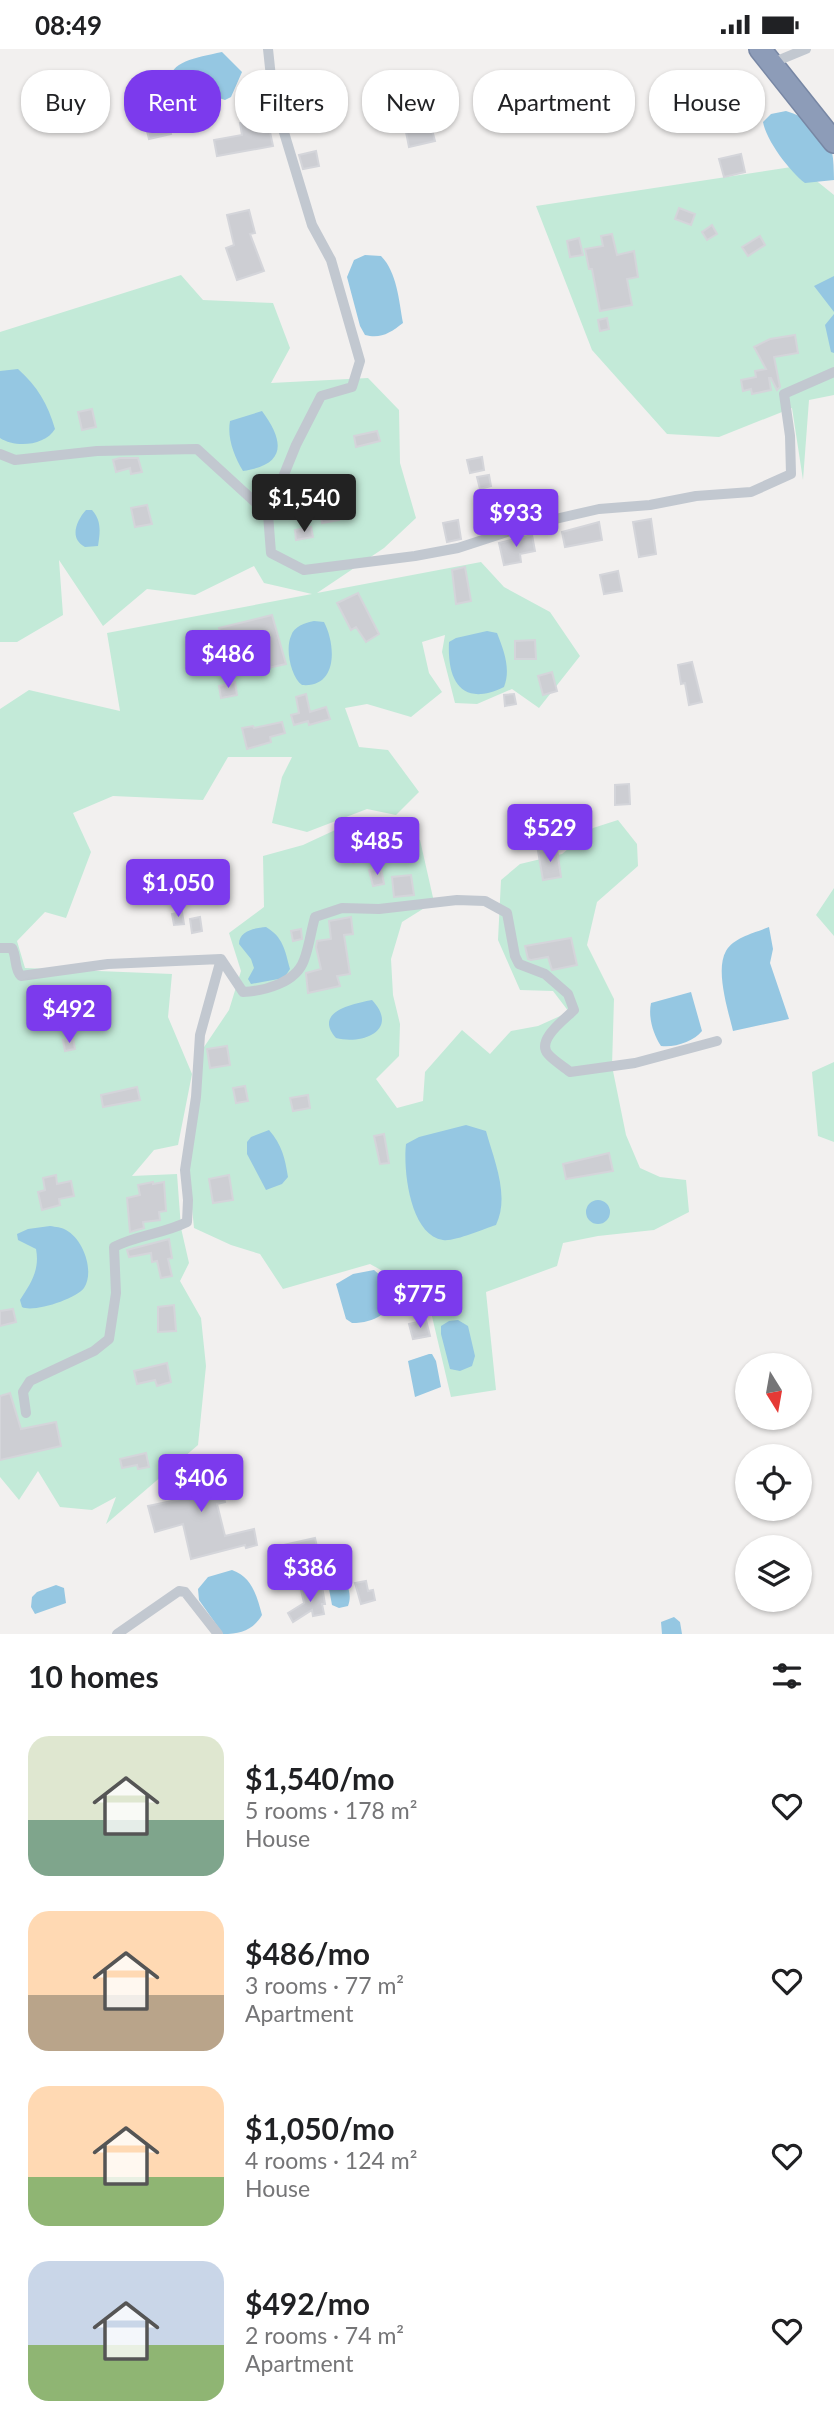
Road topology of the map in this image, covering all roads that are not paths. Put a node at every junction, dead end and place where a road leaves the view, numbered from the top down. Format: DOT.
graph roads {
  1 [pos="268,49"];
  2 [pos="806,49"];
  3 [pos="766,56"];
  4 [pos="834,142"];
  5 [pos="834,372"];
  6 [pos="0,454"];
  7 [pos="268,514"];
  8 [pos="0,948"];
  9 [pos="221,959"];
  10 [pos="718,1041"];
  11 [pos="26,1413"];
  12 [pos="117,1634"];
  13 [pos="218,1634"];
  1 -- 7 [label="street"];
  2 -- 3 [label="street"];
  3 -- 4 [label="highway"];
  5 -- 7 [label="street"];
  6 -- 7 [label="street"];
  8 -- 9 [label="street"];
  9 -- 10 [label="street"];
  9 -- 11 [label="street"];
  12 -- 13 [label="street"];
}
